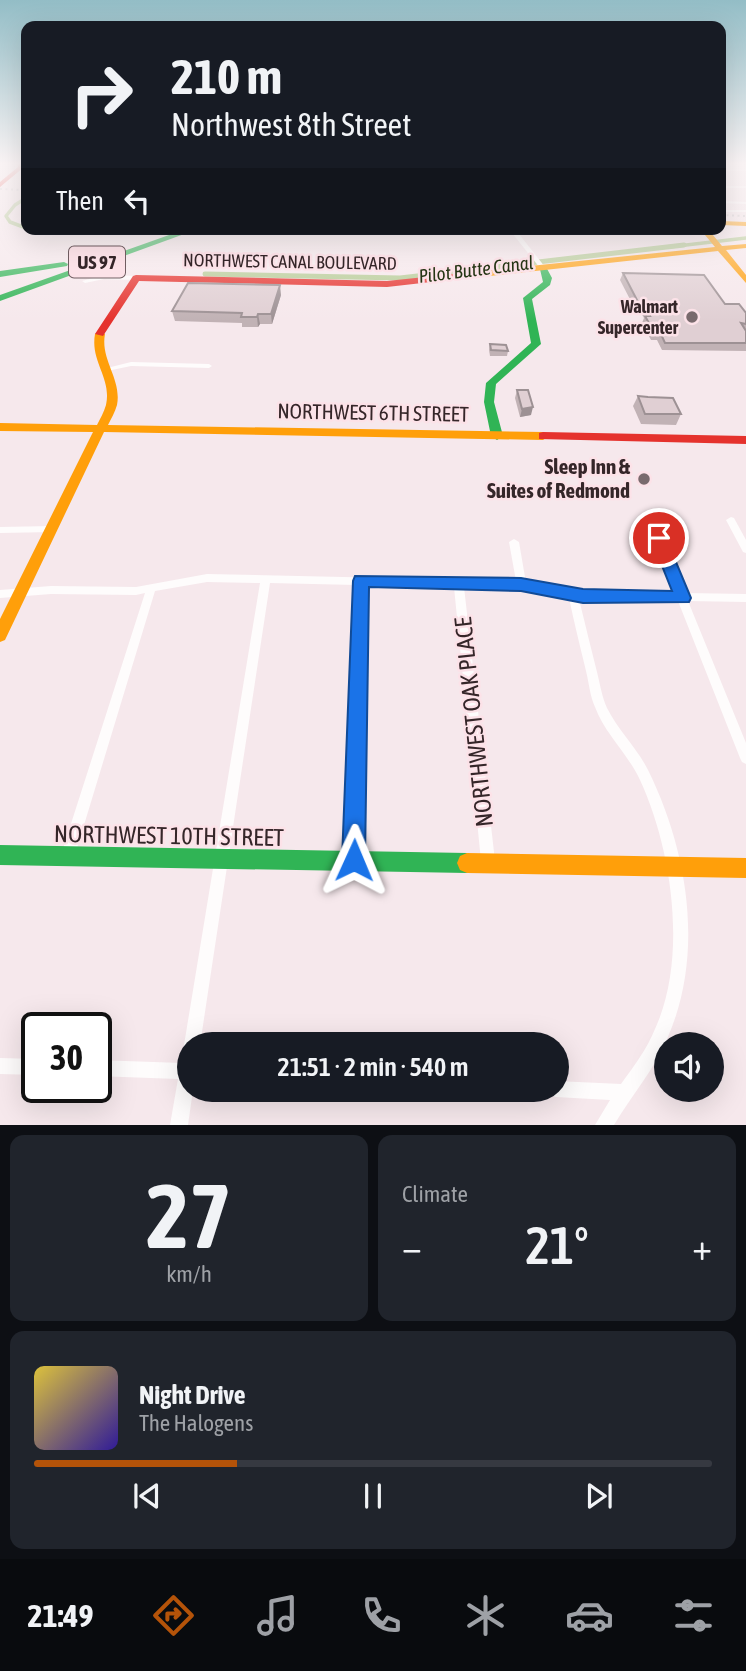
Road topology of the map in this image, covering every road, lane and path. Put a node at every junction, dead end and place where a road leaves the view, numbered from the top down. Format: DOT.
graph roads {
  1 [pos="726,224"];
  2 [pos="746,225"];
  3 [pos="162,235"];
  4 [pos="165,235"];
  5 [pos="175,235"];
  6 [pos="517,235"];
  7 [pos="709,235"];
  8 [pos="746,246"];
  9 [pos="135,248"];
  10 [pos="540,265"];
  11 [pos="0,274"];
  12 [pos="136,278"];
  13 [pos="746,280"];
  14 [pos="85,281"];
  15 [pos="0,296"];
  16 [pos="0,307"];
  17 [pos="209,366"];
  18 [pos="107,369"];
  19 [pos="0,427"];
  20 [pos="100,429"];
  21 [pos="497,436"];
  22 [pos="746,440"];
  23 [pos="650,518"];
  24 [pos="731,520"];
  25 [pos="53,529"];
  26 [pos="0,530"];
  27 [pos="514,542"];
  28 [pos="746,550"];
  29 [pos="266,579"];
  30 [pos="361,581"];
  31 [pos="459,583"];
  32 [pos="521,584"];
  33 [pos="151,589"];
  34 [pos="21,593"];
  35 [pos="0,594"];
  36 [pos="573,595"];
  37 [pos="683,598"];
  38 [pos="746,598"];
  39 [pos="0,635"];
  40 [pos="746,758"];
  41 [pos="0,855"];
  42 [pos="67,858"];
  43 [pos="222,860"];
  44 [pos="354,860"];
  45 [pos="488,861"];
  46 [pos="674,866"];
  47 [pos="746,868"];
  48 [pos="194,1032"];
  49 [pos="0,1066"];
  50 [pos="21,1067"];
  51 [pos="112,1068"];
  52 [pos="177,1068"];
  53 [pos="569,1090"];
  54 [pos="623,1092"];
  55 [pos="183,1102"];
  56 [pos="179,1125"];
  57 [pos="604,1125"];
  1 -- 2 [label="main road"];
  3 -- 11 [label="main road"];
  4 -- 15 [label="main road, US 97"];
  5 -- 9 [label="main road, US 97"];
  6 -- 10 [label="street"];
  7 -- 13 [label="main road"];
  8 -- 10 [label="main road, NORTHWEST CANAL BOULEVARD"];
  9 -- 15 [label="main road, US 97"];
  9 -- 16 [label="main road"];
  10 -- 12 [label="main road, NORTHWEST CANAL BOULEVARD"];
  10 -- 21 [label="main road"];
  12 -- 14 [label="street, NORTHWEST CANAL BOULEVARD"];
  12 -- 18 [label="main road"];
  17 -- 18 [label="street"];
  18 -- 20 [label="main road"];
  19 -- 20 [label="main road, NORTHWEST 6TH STREET"];
  20 -- 21 [label="main road, NORTHWEST 6TH STREET"];
  20 -- 25 [label="main road"];
  21 -- 22 [label="main road, NORTHWEST 6TH STREET"];
  23 -- 37 [label="street"];
  24 -- 28 [label="street"];
  25 -- 26 [label="street"];
  25 -- 34 [label="main road"];
  27 -- 32 [label="street"];
  29 -- 30 [label="street"];
  29 -- 33 [label="street"];
  29 -- 43 [label="street"];
  30 -- 31 [label="street"];
  30 -- 44 [label="street"];
  31 -- 32 [label="street"];
  31 -- 45 [label="street, NORTHWEST OAK PLACE"];
  32 -- 36 [label="street"];
  33 -- 34 [label="street"];
  33 -- 42 [label="street"];
  34 -- 35 [label="street"];
  34 -- 39 [label="main road"];
  36 -- 37 [label="street"];
  36 -- 46 [label="street"];
  37 -- 38 [label="street"];
  37 -- 40 [label="street"];
  41 -- 42 [label="main road, NORTHWEST 10TH STREET"];
  42 -- 43 [label="main road, NORTHWEST 10TH STREET"];
  43 -- 44 [label="main road, NORTHWEST 10TH STREET"];
  43 -- 48 [label="street"];
  44 -- 45 [label="main road, NORTHWEST 10TH STREET"];
  45 -- 46 [label="main road, NORTHWEST 10TH STREET"];
  46 -- 47 [label="main road, NORTHWEST 10TH STREET"];
  46 -- 54 [label="street"];
  49 -- 50 [label="street"];
  51 -- 52 [label="street"];
  53 -- 54 [label="street"];
  54 -- 57 [label="street"];
  55 -- 56 [label="street"];
}
